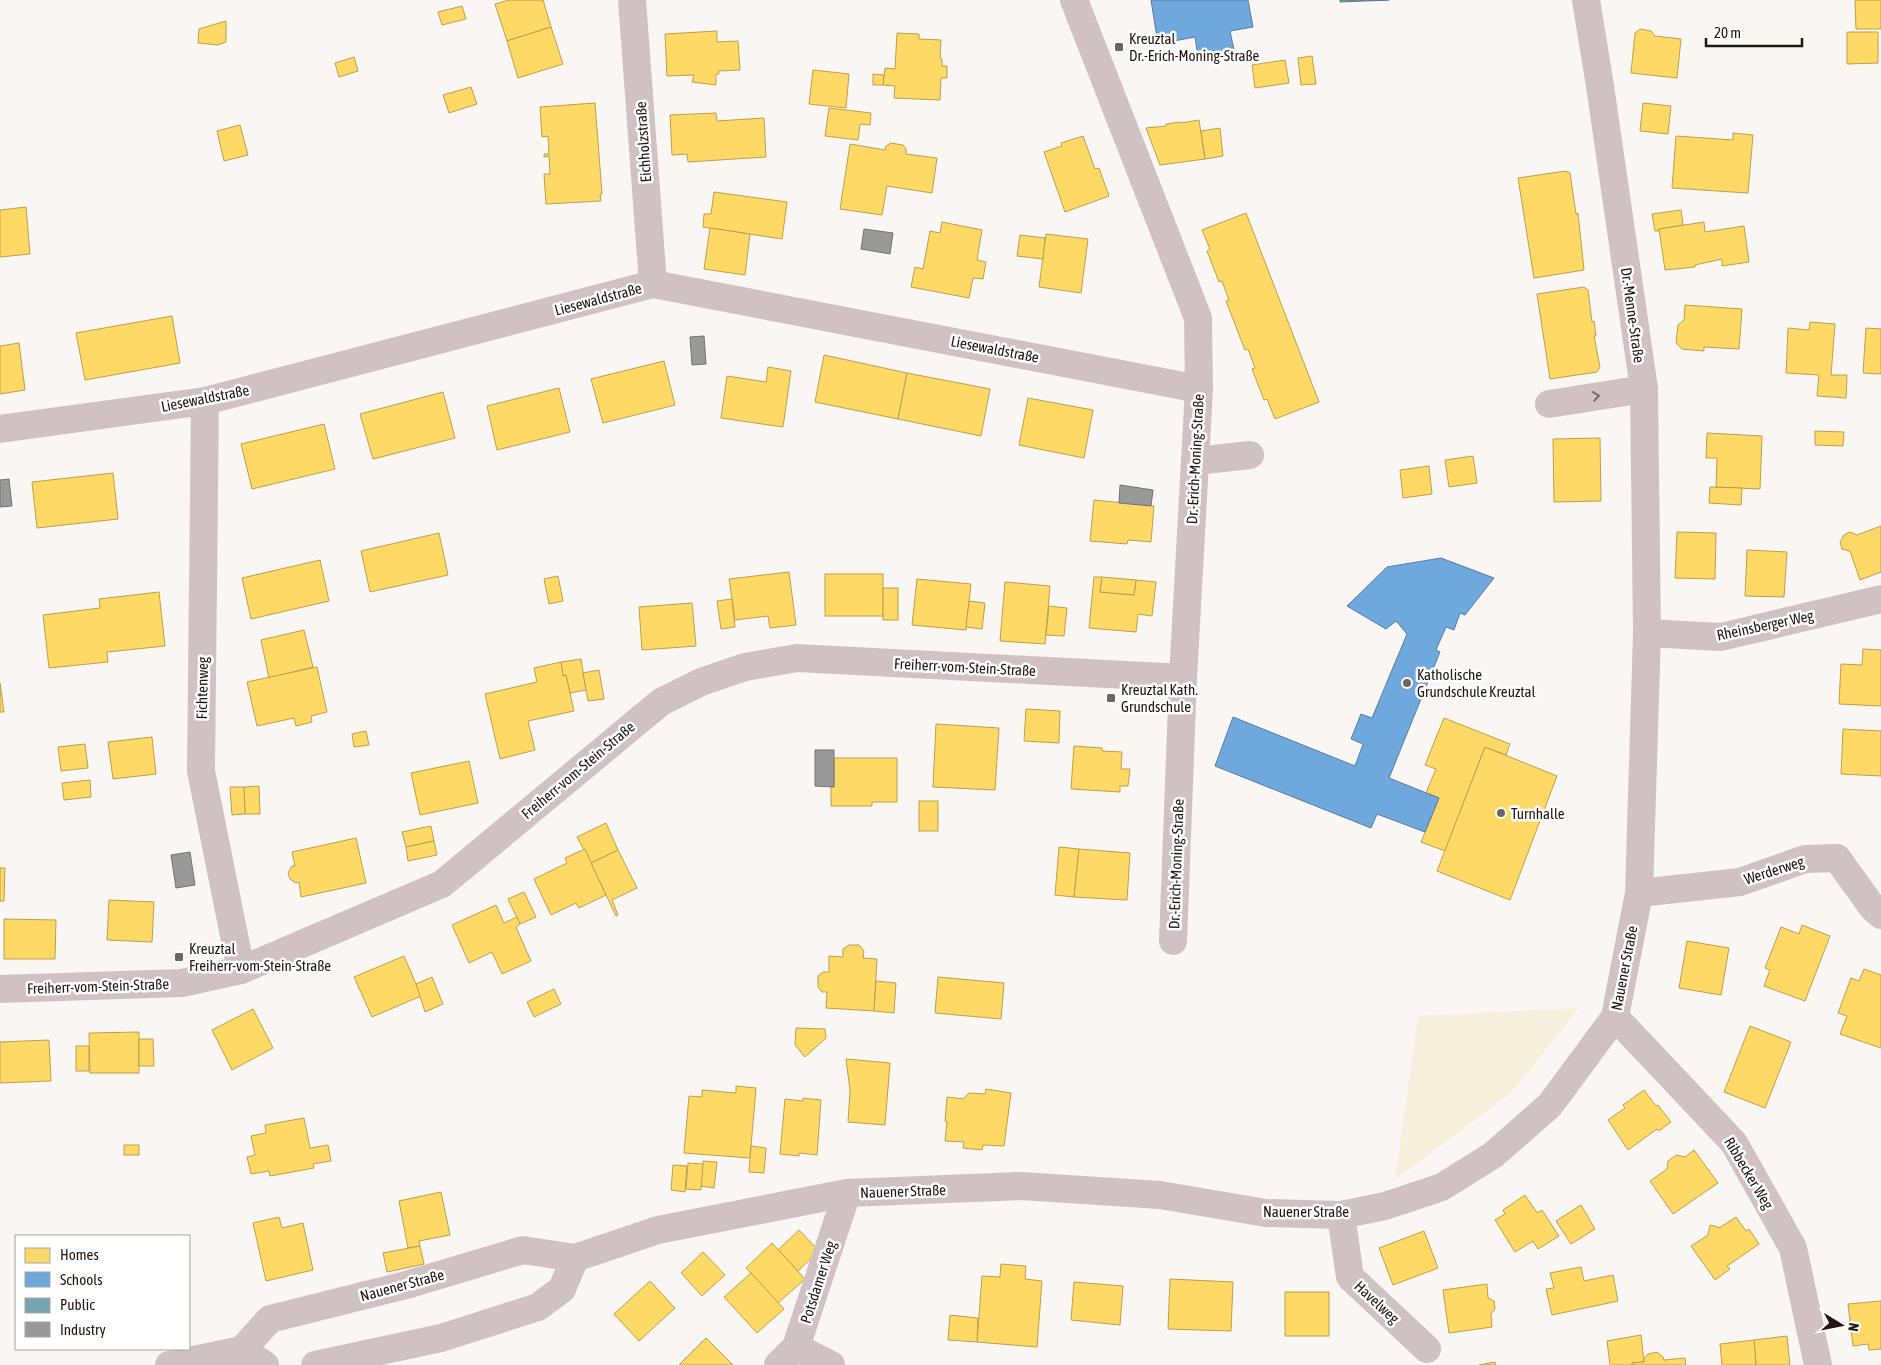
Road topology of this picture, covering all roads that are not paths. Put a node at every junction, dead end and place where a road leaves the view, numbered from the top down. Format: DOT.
graph roads {
  1 [pos="632,0"];
  2 [pos="1074,0"];
  3 [pos="1586,0"];
  4 [pos="653,284"];
  5 [pos="1199,388"];
  6 [pos="1644,389"];
  7 [pos="205,401"];
  8 [pos="1549,404"];
  9 [pos="0,429"];
  10 [pos="1250,455"];
  11 [pos="1196,461"];
  12 [pos="1881,600"];
  13 [pos="1647,633"];
  14 [pos="1183,678"];
  15 [pos="1639,892"];
  16 [pos="1881,915"];
  17 [pos="1173,941"];
  18 [pos="241,970"];
  19 [pos="0,989"];
  20 [pos="1615,1017"];
  21 [pos="847,1193"];
  22 [pos="1341,1215"];
  23 [pos="575,1258"];
  24 [pos="1428,1349"];
  25 [pos="242,1350"];
  26 [pos="787,1356"];
  27 [pos="169,1365"];
  28 [pos="265,1365"];
  29 [pos="315,1365"];
  30 [pos="831,1365"];
  31 [pos="1818,1365"];
  1 -- 4 [label="street, Eichholzstraße"];
  2 -- 5 [label="street, Dr.-Erich-Moning-Straße"];
  3 -- 6 [label="street, Dr.-Menne-Straße"];
  4 -- 5 [label="street, Liesewaldstraße"];
  4 -- 7 [label="street, Liesewaldstraße"];
  5 -- 11 [label="street, Dr.-Erich-Moning-Straße"];
  8 -- 6 [label="street, one-way"];
  6 -- 13 [label="street, Dr.-Menne-Straße"];
  7 -- 9 [label="street, Liesewaldstraße"];
  7 -- 18 [label="street, Fichtenweg"];
  10 -- 11 [label="street"];
  11 -- 14 [label="street, Dr.-Erich-Moning-Straße"];
  12 -- 13 [label="street, Rheinsberger Weg"];
  13 -- 15 [label="street, Nauener Straße"];
  14 -- 17 [label="street, Dr.-Erich-Moning-Straße"];
  14 -- 18 [label="street, Freiherr-vom-Stein-Straße"];
  15 -- 16 [label="street, Werderweg"];
  15 -- 20 [label="street, Nauener Straße"];
  18 -- 19 [label="street, Freiherr-vom-Stein-Straße"];
  20 -- 22 [label="street, Nauener Straße"];
  20 -- 31 [label="street, Ribbecker Weg"];
  21 -- 22 [label="street, Nauener Straße"];
  21 -- 23 [label="street, Nauener Straße"];
  21 -- 26 [label="street, Potsdamer Weg"];
  22 -- 24 [label="street, Havelweg"];
  23 -- 25 [label="street, Nauener Straße"];
  23 -- 29 [label="street"];
  25 -- 27 [label="street"];
  25 -- 28 [label="street"];
  26 -- 30 [label="street"];
}
